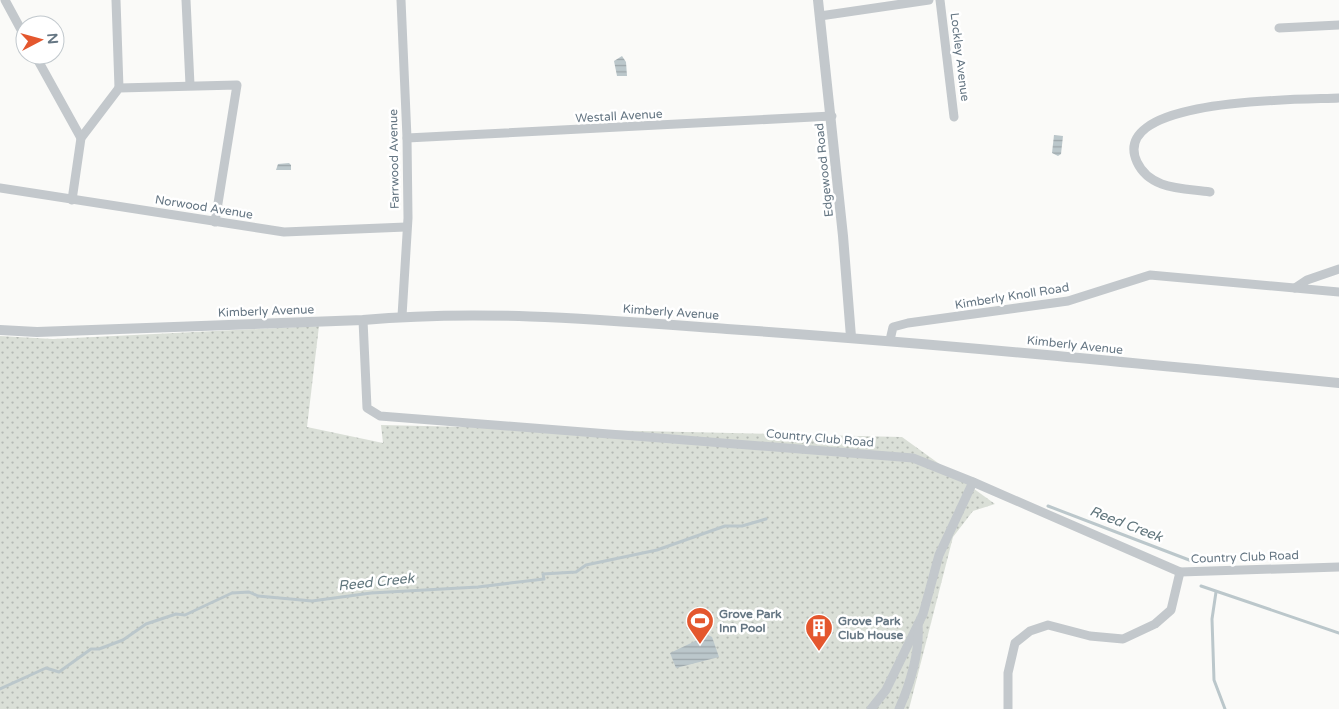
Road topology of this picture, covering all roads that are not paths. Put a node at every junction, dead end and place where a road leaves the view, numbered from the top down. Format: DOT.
graph roads {
  1 [pos="5,0"];
  2 [pos="116,0"];
  3 [pos="186,0"];
  4 [pos="401,0"];
  5 [pos="818,0"];
  6 [pos="928,0"];
  7 [pos="940,0"];
  8 [pos="820,16"];
  9 [pos="15,18"];
  10 [pos="1339,25"];
  11 [pos="1279,28"];
  12 [pos="41,65"];
  13 [pos="190,85"];
  14 [pos="119,88"];
  15 [pos="1339,98"];
  16 [pos="832,116"];
  17 [pos="954,117"];
  18 [pos="81,138"];
  19 [pos="407,138"];
  20 [pos="0,188"];
  21 [pos="1210,192"];
  22 [pos="72,200"];
  23 [pos="215,222"];
  24 [pos="406,227"];
  25 [pos="1339,269"];
  26 [pos="1295,288"];
  27 [pos="1339,292"];
  28 [pos="402,316"];
  29 [pos="364,320"];
  30 [pos="0,330"];
  31 [pos="851,337"];
  32 [pos="890,340"];
  33 [pos="1339,383"];
  34 [pos="973,482"];
  35 [pos="1339,567"];
  36 [pos="1180,572"];
  37 [pos="918,624"];
  38 [pos="871,709"];
  39 [pos="899,709"];
  40 [pos="1008,709"];
  1 -- 9 [label="street"];
  2 -- 14 [label="street"];
  3 -- 13 [label="street"];
  4 -- 19 [label="street, Farrwood Avenue"];
  5 -- 8 [label="street, Edgewood Road"];
  6 -- 8 [label="street"];
  7 -- 17 [label="street, Lockley Avenue"];
  8 -- 16 [label="street, Edgewood Road"];
  10 -- 11 [label="street"];
  12 -- 18 [label="street"];
  13 -- 14 [label="street"];
  13 -- 23 [label="street"];
  14 -- 18 [label="street"];
  15 -- 21 [label="street"];
  16 -- 19 [label="street, Westall Avenue"];
  16 -- 31 [label="street, Edgewood Road"];
  18 -- 22 [label="street"];
  19 -- 24 [label="street, Farrwood Avenue"];
  20 -- 22 [label="street, Norwood Avenue"];
  22 -- 23 [label="street, Norwood Avenue"];
  23 -- 24 [label="street, Norwood Avenue"];
  24 -- 28 [label="street, Farrwood Avenue"];
  25 -- 26 [label="street"];
  26 -- 27 [label="street, Kimberly Knoll Road"];
  26 -- 32 [label="street, Kimberly Knoll Road"];
  28 -- 29 [label="street, Kimberly Avenue"];
  28 -- 31 [label="street, Kimberly Avenue"];
  29 -- 30 [label="street, Kimberly Avenue"];
  29 -- 34 [label="street, Country Club Road"];
  31 -- 32 [label="street, Kimberly Avenue"];
  32 -- 33 [label="street, Kimberly Avenue"];
  34 -- 36 [label="street, Country Club Road"];
  34 -- 37 [label="street"];
  35 -- 36 [label="street, Country Club Road"];
  36 -- 40 [label="street"];
  37 -- 38 [label="street"];
  37 -- 39 [label="street"];
}
